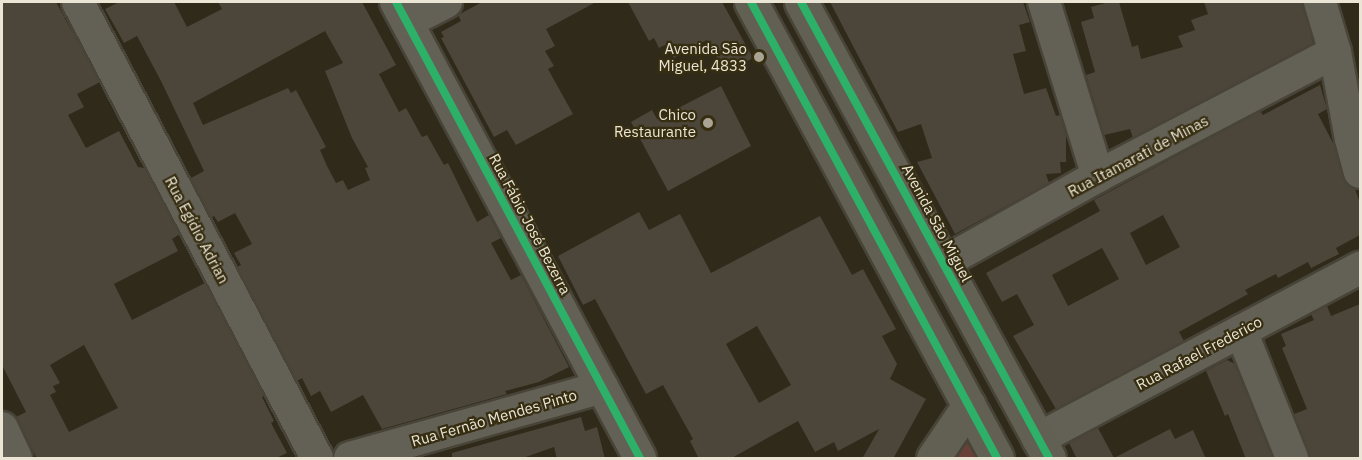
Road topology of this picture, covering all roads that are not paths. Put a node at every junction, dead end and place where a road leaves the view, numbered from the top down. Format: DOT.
graph roads {
  1 [pos="78,2"];
  2 [pos="446,2"];
  3 [pos="751,2"];
  4 [pos="801,2"];
  5 [pos="1044,2"];
  6 [pos="1320,2"];
  7 [pos="402,12"];
  8 [pos="1335,52"];
  9 [pos="1360,172"];
  10 [pos="1098,176"];
  11 [pos="943,264"];
  12 [pos="1360,268"];
  13 [pos="1241,331"];
  14 [pos="603,387"];
  15 [pos="1018,402"];
  16 [pos="969,405"];
  17 [pos="2,428"];
  18 [pos="1043,449"];
  19 [pos="16,459"];
  20 [pos="317,459"];
  21 [pos="350,459"];
  22 [pos="640,459"];
  23 [pos="933,459"];
  24 [pos="997,459"];
  25 [pos="1292,459"];
  1 -- 20 [label="street, Rua Egídio Adrian"];
  2 -- 7 [label="street"];
  3 -- 16 [label="main road"];
  4 -- 11 [label="main road, Avenida São Miguel"];
  5 -- 10 [label="street"];
  6 -- 8 [label="street"];
  7 -- 14 [label="street, Rua Fábio José Bezerra"];
  8 -- 9 [label="street"];
  8 -- 10 [label="street, Rua Itamarati de Minas"];
  10 -- 11 [label="street, Rua Itamarati de Minas"];
  11 -- 15 [label="main road, Avenida São Miguel"];
  12 -- 13 [label="street, Rua Rafael Frederico"];
  13 -- 18 [label="street, Rua Rafael Frederico"];
  13 -- 25 [label="street"];
  14 -- 21 [label="street, Rua Fernão Mendes Pinto"];
  14 -- 22 [label="street, Rua Fábio José Bezerra"];
  15 -- 16 [label="main road"];
  15 -- 18 [label="main road, Avenida São Miguel"];
  16 -- 23 [label="main road"];
  16 -- 24 [label="main road"];
  17 -- 19 [label="street"];
}
